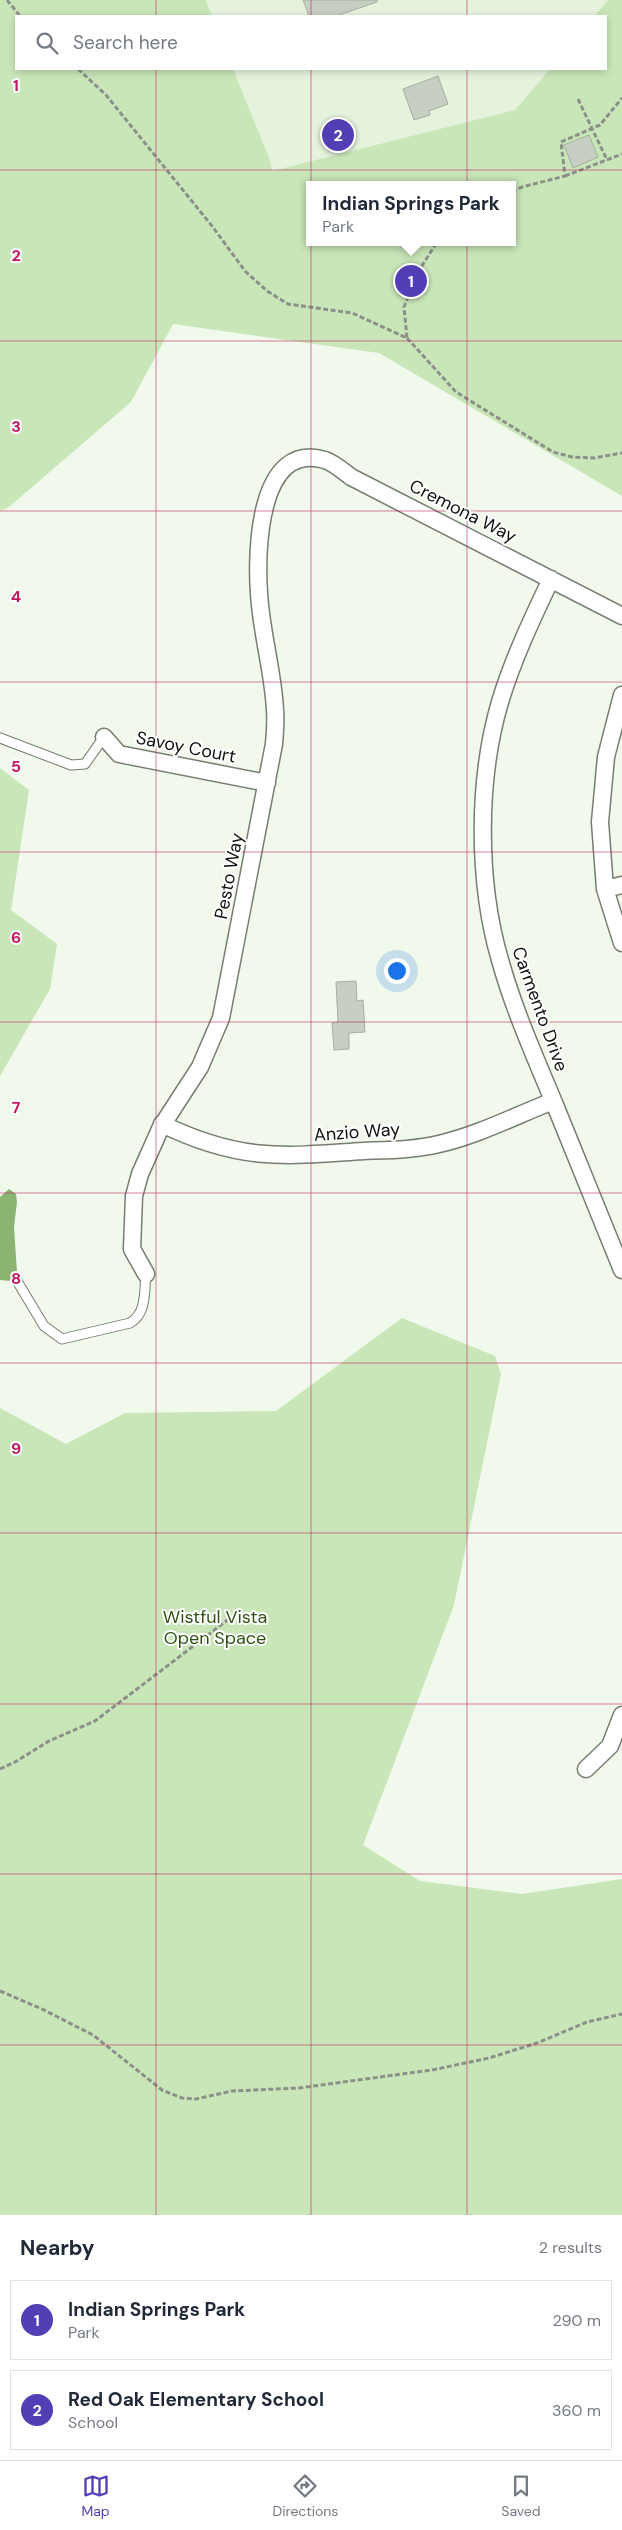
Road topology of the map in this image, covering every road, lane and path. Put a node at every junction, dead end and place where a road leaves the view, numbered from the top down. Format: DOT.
graph roads {
  1 [pos="7,0"];
  2 [pos="19,15"];
  3 [pos="79,70"];
  4 [pos="622,98"];
  5 [pos="578,99"];
  6 [pos="592,129"];
  7 [pos="622,154"];
  8 [pos="607,160"];
  9 [pos="565,176"];
  10 [pos="516,190"];
  11 [pos="434,246"];
  12 [pos="407,338"];
  13 [pos="622,453"];
  14 [pos="284,467"];
  15 [pos="551,579"];
  16 [pos="622,616"];
  17 [pos="622,695"];
  18 [pos="104,737"];
  19 [pos="0,738"];
  20 [pos="267,783"];
  21 [pos="622,885"];
  22 [pos="605,889"];
  23 [pos="622,943"];
  24 [pos="553,1101"];
  25 [pos="162,1124"];
  26 [pos="622,1270"];
  27 [pos="146,1274"];
  28 [pos="18,1281"];
  29 [pos="238,1612"];
  30 [pos="622,1715"];
  31 [pos="0,1769"];
  32 [pos="586,1769"];
  33 [pos="0,1991"];
  34 [pos="622,2014"];
  1 -- 2 [label="path"];
  3 -- 12 [label="path"];
  4 -- 6 [label="path"];
  5 -- 6 [label="path"];
  6 -- 8 [label="path"];
  6 -- 9 [label="path"];
  7 -- 8 [label="path"];
  8 -- 9 [label="path"];
  9 -- 10 [label="path"];
  11 -- 12 [label="path"];
  12 -- 13 [label="path"];
  14 -- 15 [label="street, Cremona Way"];
  14 -- 20 [label="street, Pesto Way"];
  15 -- 16 [label="street, Cremona Way"];
  15 -- 24 [label="street, Carmento Drive"];
  17 -- 22 [label="street"];
  18 -- 19 [label="lane"];
  18 -- 20 [label="street, Savoy Court"];
  20 -- 25 [label="street, Pesto Way"];
  21 -- 22 [label="street"];
  22 -- 23 [label="street"];
  24 -- 25 [label="street, Anzio Way"];
  24 -- 26 [label="street, Carmento Drive"];
  25 -- 27 [label="street, Pesto Way"];
  27 -- 28 [label="lane"];
  29 -- 31 [label="path"];
  30 -- 32 [label="street"];
  33 -- 34 [label="path"];
}
